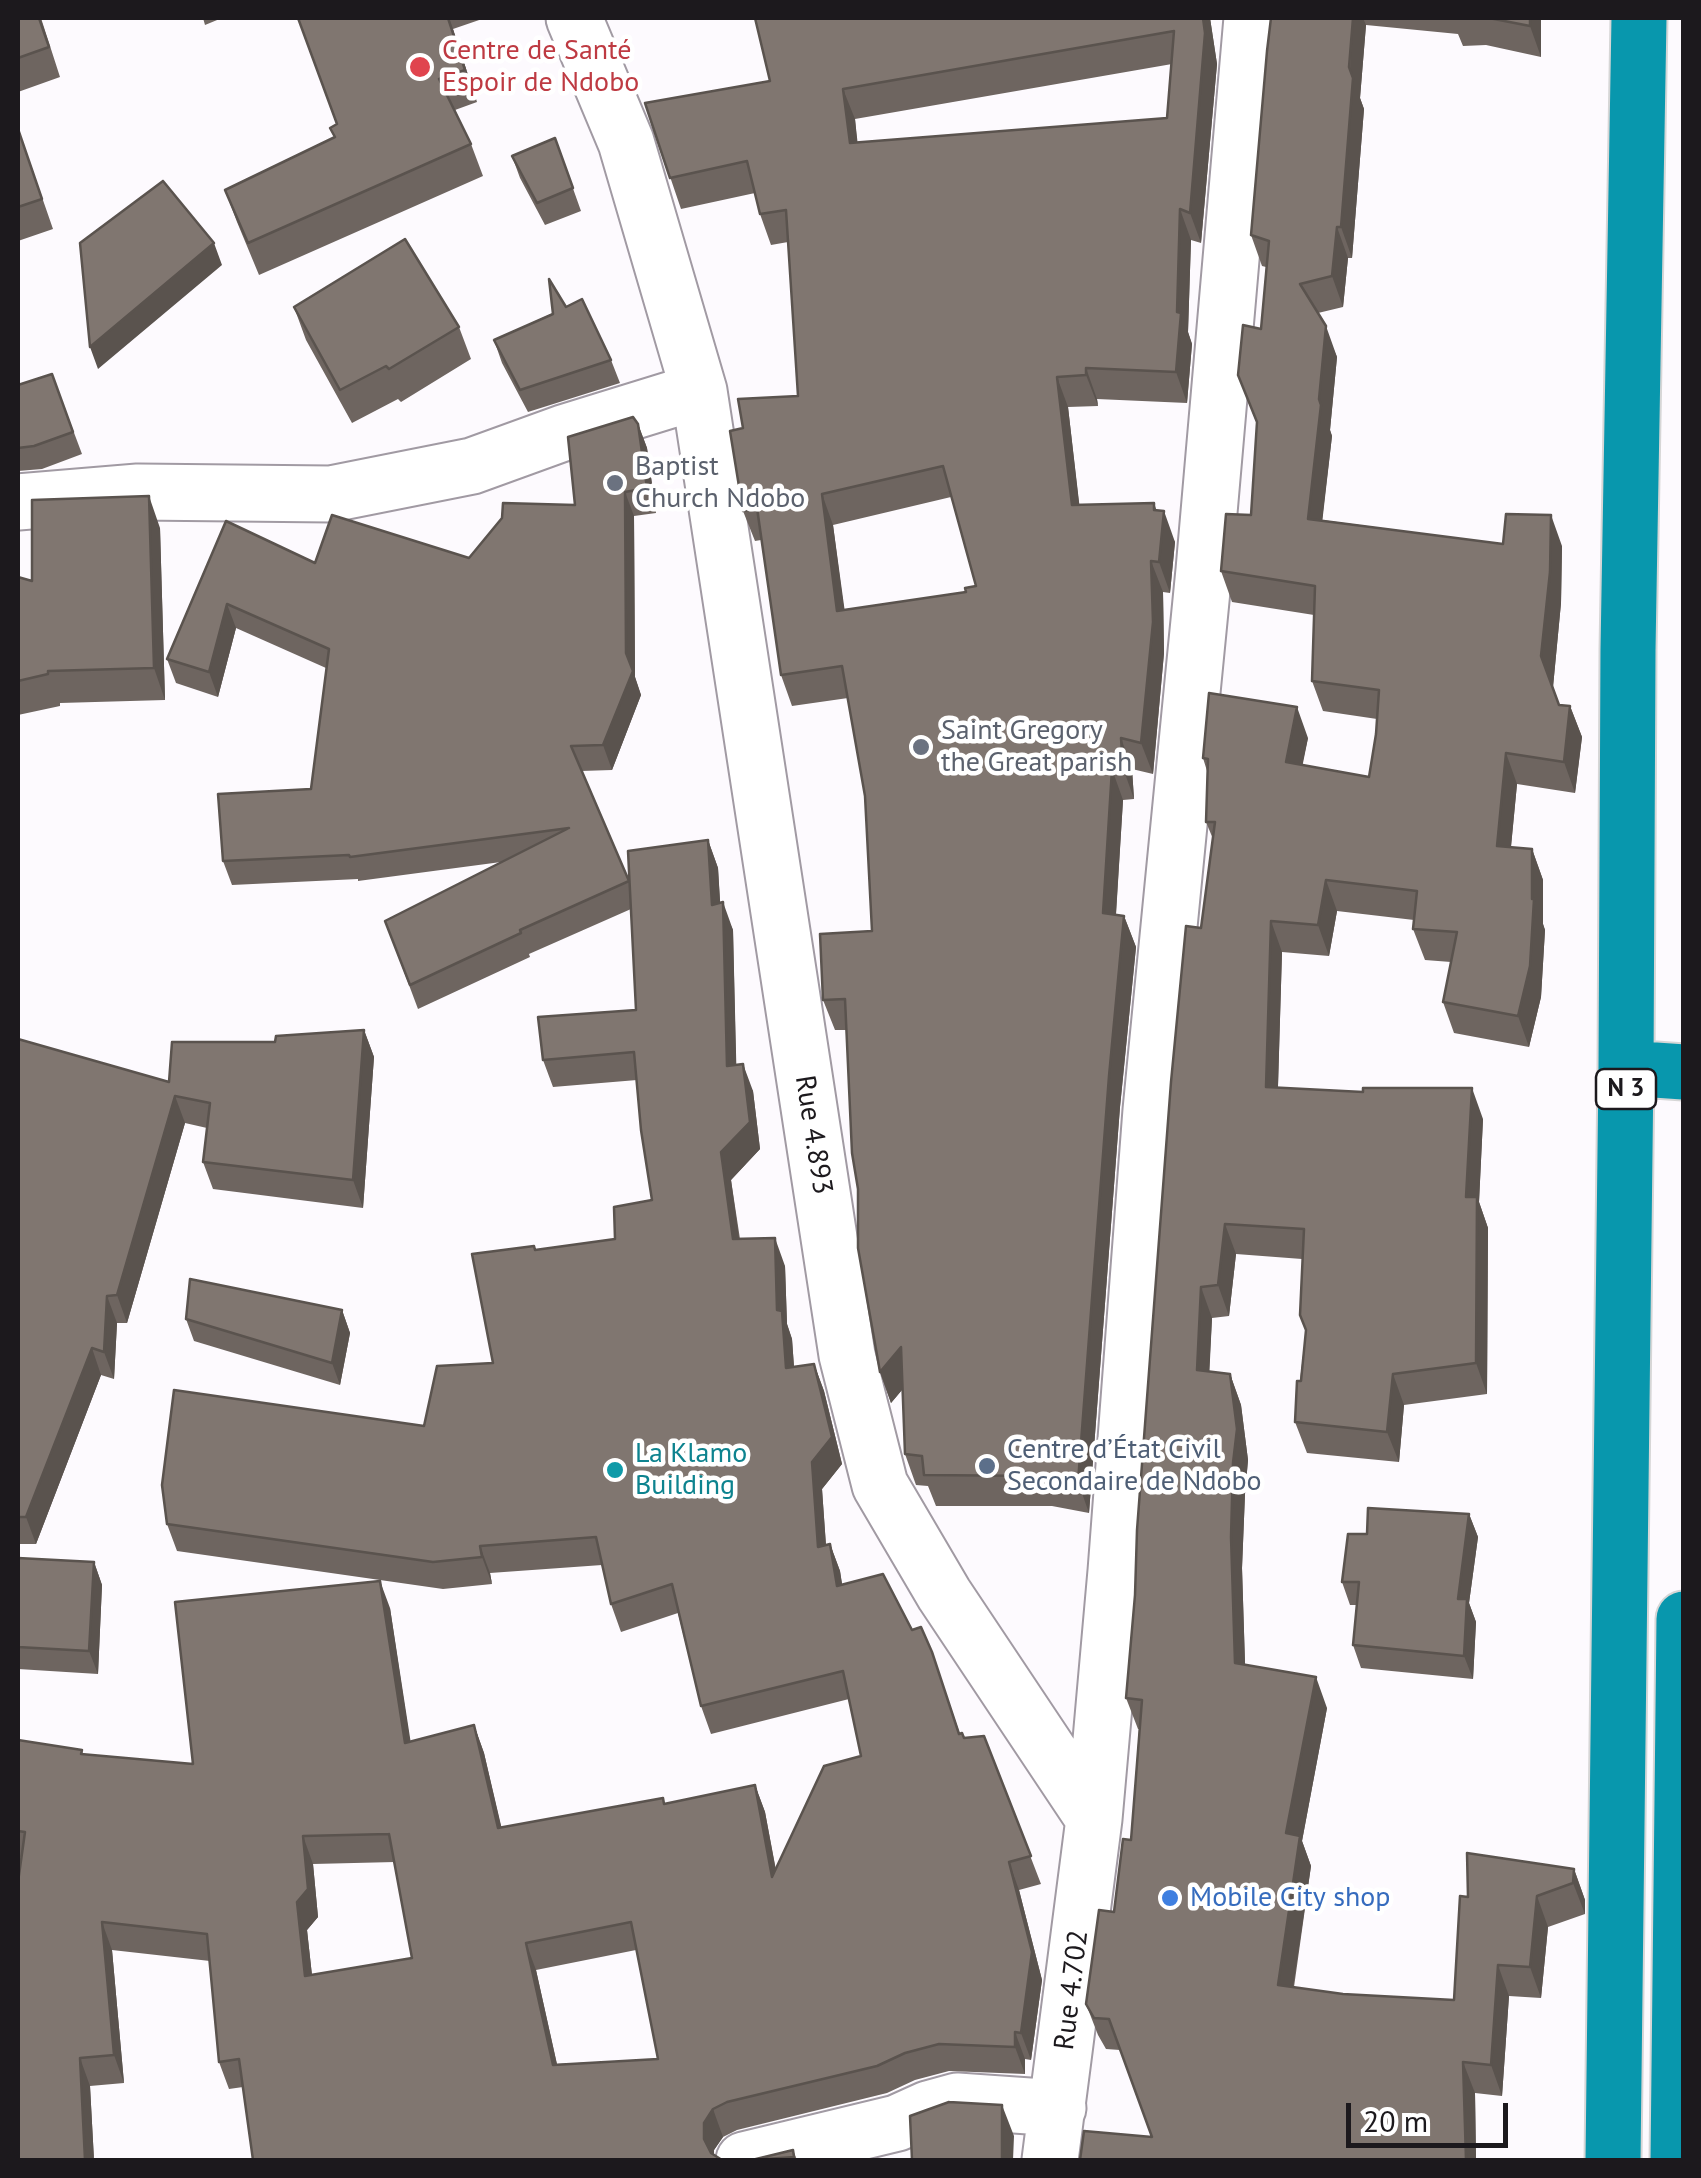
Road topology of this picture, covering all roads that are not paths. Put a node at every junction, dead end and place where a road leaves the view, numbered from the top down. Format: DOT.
graph roads {
  1 [pos="574,18"];
  2 [pos="1252,18"];
  3 [pos="1639,18"];
  4 [pos="699,391"];
  5 [pos="18,502"];
  6 [pos="1626,1068"];
  7 [pos="1684,1072"];
  8 [pos="1684,1619"];
  9 [pos="1094,1818"];
  10 [pos="1681,2038"];
  11 [pos="1058,2108"];
  12 [pos="744,2160"];
  13 [pos="1050,2160"];
  14 [pos="1613,2160"];
  15 [pos="1678,2160"];
  1 -- 4 [label="street, Rue 4.893"];
  2 -- 9 [label="street, Rue 4.702"];
  3 -- 6 [label="highway, N 3"];
  4 -- 5 [label="street"];
  4 -- 9 [label="street, Rue 4.893"];
  6 -- 7 [label="highway"];
  6 -- 14 [label="highway, N 3"];
  8 -- 10 [label="highway"];
  9 -- 11 [label="street, Rue 4.702"];
  10 -- 15 [label="highway"];
  11 -- 12 [label="street"];
  11 -- 13 [label="street, Rue 4.702"];
}
